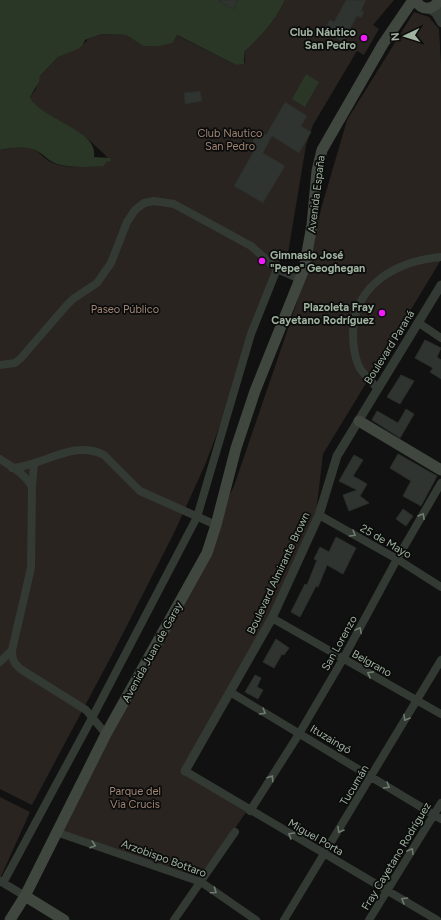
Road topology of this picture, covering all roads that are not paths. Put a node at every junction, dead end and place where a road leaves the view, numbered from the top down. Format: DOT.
graph roads {
  1 [pos="439,0"];
  2 [pos="413,3"];
  3 [pos="428,9"];
  4 [pos="441,12"];
  5 [pos="441,23"];
  6 [pos="441,257"];
  7 [pos="278,269"];
  8 [pos="300,279"];
  9 [pos="441,285"];
  10 [pos="419,324"];
  11 [pos="441,338"];
  12 [pos="0,365"];
  13 [pos="262,371"];
  14 [pos="377,388"];
  15 [pos="358,422"];
  16 [pos="0,459"];
  17 [pos="34,464"];
  18 [pos="12,468"];
  19 [pos="441,470"];
  20 [pos="441,483"];
  21 [pos="32,487"];
  22 [pos="319,515"];
  23 [pos="197,517"];
  24 [pos="216,525"];
  25 [pos="397,559"];
  26 [pos="441,587"];
  27 [pos="272,618"];
  28 [pos="12,650"];
  29 [pos="343,660"];
  30 [pos="441,660"];
  31 [pos="0,662"];
  32 [pos="230,692"];
  33 [pos="417,700"];
  34 [pos="441,714"];
  35 [pos="92,718"];
  36 [pos="106,734"];
  37 [pos="300,734"];
  38 [pos="185,771"];
  39 [pos="372,776"];
  40 [pos="441,802"];
  41 [pos="250,810"];
  42 [pos="437,816"];
  43 [pos="56,832"];
  44 [pos="235,832"];
  45 [pos="324,855"];
  46 [pos="1,882"];
  47 [pos="201,882"];
  48 [pos="387,890"];
  49 [pos="25,896"];
  50 [pos="10,920"];
  51 [pos="64,920"];
  52 [pos="174,920"];
  53 [pos="256,920"];
  54 [pos="284,920"];
  55 [pos="369,920"];
  56 [pos="437,920"];
  1 -- 3 [label="main road"];
  1 -- 4 [label="street"];
  2 -- 3 [label="main road, Avenida España"];
  2 -- 8 [label="main road, Avenida España"];
  3 -- 5 [label="street"];
  6 -- 14 [label="street"];
  7 -- 8 [label="street"];
  7 -- 12 [label="street"];
  7 -- 23 [label="street"];
  8 -- 13 [label="main road, Avenida España"];
  9 -- 10 [label="street, Boulevard Paraná"];
  10 -- 11 [label="street"];
  10 -- 14 [label="street, Boulevard Paraná"];
  13 -- 24 [label="main road, Avenida Juan de Garay"];
  14 -- 15 [label="street, Boulevard Paraná"];
  15 -- 19 [label="main road"];
  15 -- 22 [label="street, Boulevard Almirante Brown"];
  16 -- 18 [label="street"];
  17 -- 18 [label="street"];
  17 -- 21 [label="street"];
  17 -- 23 [label="street"];
  18 -- 21 [label="street"];
  25 -- 20 [label="street, San Lorenzo, one-way"];
  21 -- 28 [label="street"];
  22 -- 25 [label="street, 25 de Mayo, one-way"];
  22 -- 27 [label="street, Boulevard Almirante Brown"];
  23 -- 24 [label="street"];
  23 -- 35 [label="street"];
  24 -- 36 [label="main road, Avenida Juan de Garay"];
  25 -- 26 [label="street, 25 de Mayo"];
  29 -- 25 [label="street, San Lorenzo, one-way"];
  27 -- 29 [label="street, Belgrano"];
  27 -- 32 [label="street, Boulevard Almirante Brown"];
  28 -- 31 [label="street"];
  28 -- 35 [label="street"];
  33 -- 29 [label="street, Belgrano, one-way"];
  29 -- 37 [label="street, San Lorenzo"];
  30 -- 33 [label="street, Tucumán"];
  32 -- 37 [label="street, Ituzaingó, one-way"];
  32 -- 38 [label="street, Boulevard Almirante Brown"];
  33 -- 34 [label="street, Belgrano"];
  33 -- 39 [label="street, Tucumán, one-way"];
  35 -- 36 [label="street"];
  35 -- 46 [label="street"];
  36 -- 43 [label="main road, Avenida Juan de Garay"];
  37 -- 39 [label="street, Ituzaingó"];
  41 -- 37 [label="street, San Lorenzo, one-way"];
  38 -- 41 [label="street, Miguel Porta"];
  39 -- 42 [label="street, Ituzaingó, one-way"];
  39 -- 45 [label="street, Tucumán, one-way"];
  40 -- 42 [label="street, Fray Cayetano Rodríguez"];
  45 -- 41 [label="street, Miguel Porta, one-way"];
  48 -- 42 [label="street, Fray Cayetano Rodríguez, one-way"];
  43 -- 47 [label="street, Arzobispo Bottaro, one-way"];
  43 -- 49 [label="main road, Avenida Juan de Garay"];
  44 -- 47 [label="street"];
  45 -- 48 [label="street, Miguel Porta"];
  45 -- 54 [label="street, Tucumán"];
  46 -- 49 [label="street"];
  47 -- 52 [label="street"];
  47 -- 53 [label="street, Arzobispo Bottaro, one-way"];
  48 -- 55 [label="street, Fray Cayetano Rodríguez"];
  56 -- 48 [label="street, Miguel Porta, one-way"];
  49 -- 50 [label="main road, Avenida Juan de Garay"];
  49 -- 51 [label="main road"];
}
